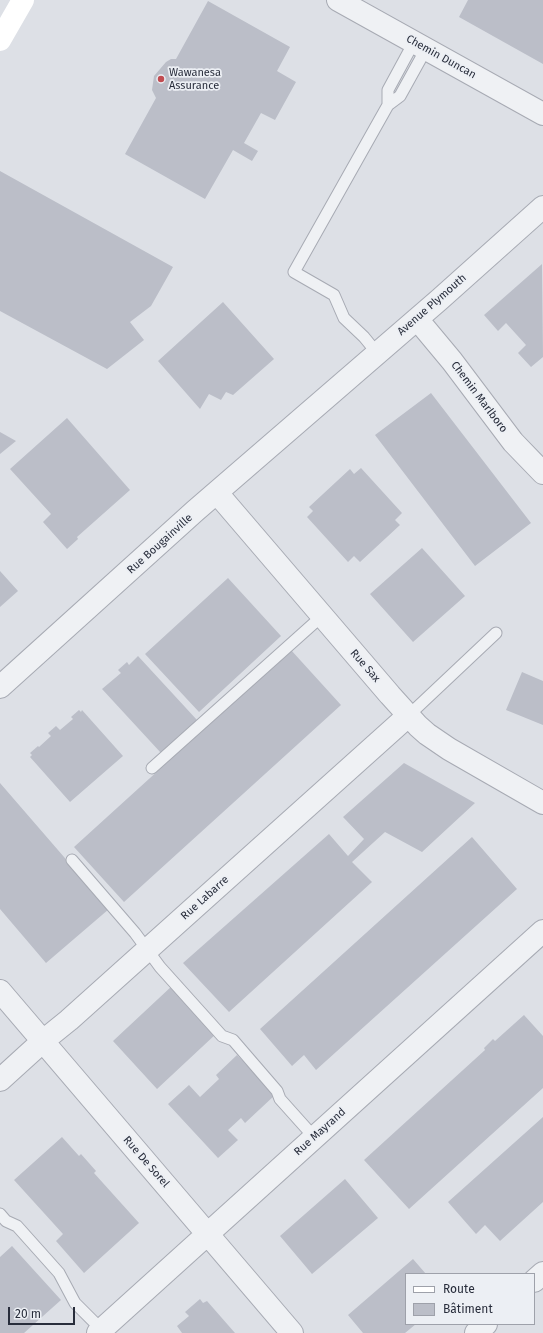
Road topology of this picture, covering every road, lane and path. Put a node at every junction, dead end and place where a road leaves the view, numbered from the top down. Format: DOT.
graph roads {
  1 [pos="23,0"];
  2 [pos="338,0"];
  3 [pos="0,40"];
  4 [pos="420,46"];
  5 [pos="543,114"];
  6 [pos="543,207"];
  7 [pos="416,319"];
  8 [pos="377,353"];
  9 [pos="321,402"];
  10 [pos="543,473"];
  11 [pos="216,493"];
  12 [pos="322,616"];
  13 [pos="496,633"];
  14 [pos="0,687"];
  15 [pos="409,715"];
  16 [pos="152,768"];
  17 [pos="543,803"];
  18 [pos="72,860"];
  19 [pos="543,931"];
  20 [pos="147,950"];
  21 [pos="0,991"];
  22 [pos="43,1041"];
  23 [pos="0,1080"];
  24 [pos="314,1137"];
  25 [pos="0,1214"];
  26 [pos="207,1234"];
  27 [pos="543,1273"];
  28 [pos="535,1280"];
  29 [pos="485,1325"];
  30 [pos="101,1332"];
  31 [pos="292,1333"];
  32 [pos="476,1333"];
  1 -- 3 [label="main road"];
  2 -- 4 [label="street, Chemin Duncan"];
  4 -- 5 [label="street, Chemin Duncan"];
  4 -- 8 [label="lane"];
  6 -- 7 [label="street, Avenue Plymouth"];
  7 -- 8 [label="street, Avenue Plymouth"];
  7 -- 10 [label="street, Chemin Marlboro"];
  8 -- 9 [label="street, Avenue Plymouth"];
  9 -- 11 [label="street, Rue Bougainville"];
  11 -- 12 [label="street, Rue Sax"];
  11 -- 14 [label="street, Rue Bougainville"];
  12 -- 15 [label="street, Rue Sax"];
  12 -- 16 [label="lane"];
  13 -- 15 [label="lane"];
  15 -- 17 [label="street, Rue Sax"];
  15 -- 20 [label="street, Rue Labarre"];
  18 -- 20 [label="lane"];
  19 -- 24 [label="street, Rue Mayrand"];
  20 -- 22 [label="street, Rue Labarre"];
  20 -- 24 [label="lane"];
  21 -- 22 [label="street, Rue De Sorel"];
  22 -- 23 [label="street, Rue Labarre"];
  22 -- 26 [label="street, Rue De Sorel"];
  24 -- 26 [label="street, Rue Mayrand"];
  25 -- 30 [label="lane"];
  26 -- 30 [label="street, Rue Mayrand"];
  26 -- 31 [label="street, Rue De Sorel"];
  27 -- 28 [label="street"];
  29 -- 32 [label="street"];
}
